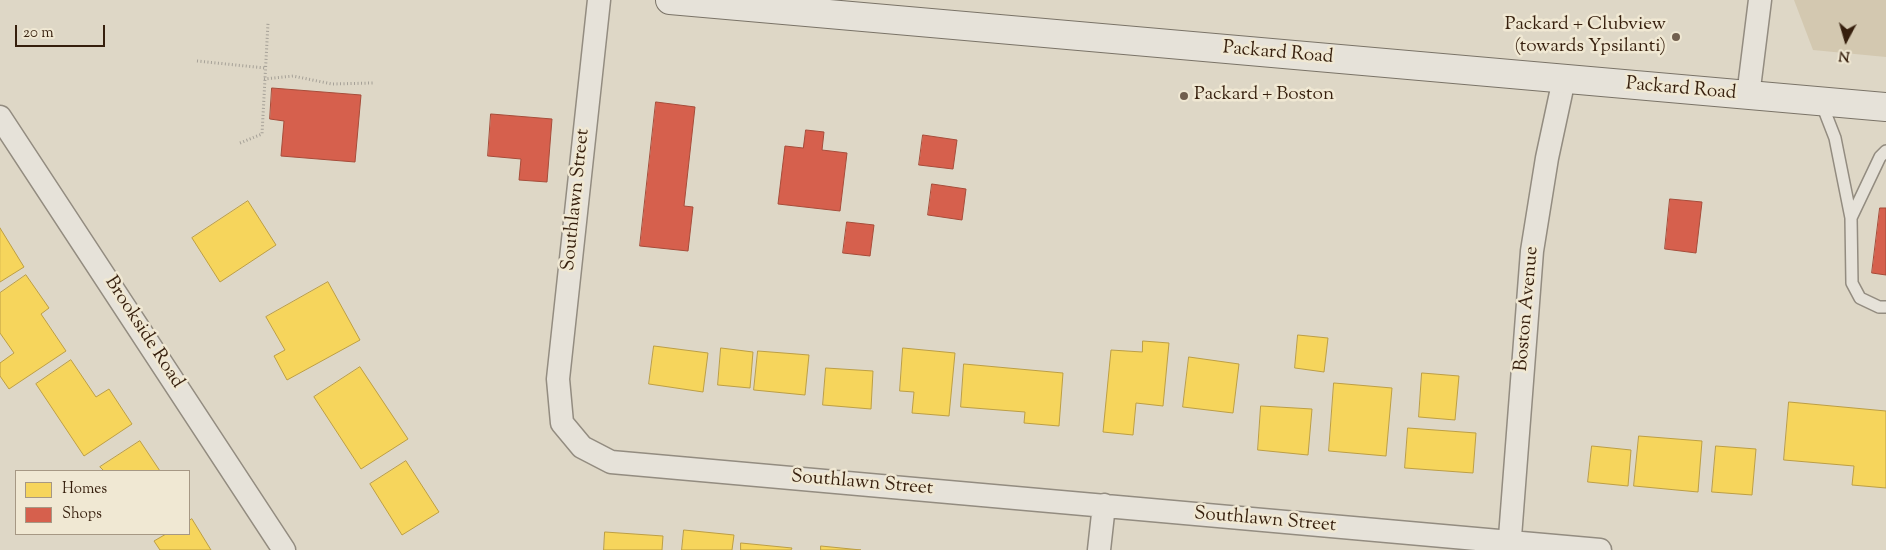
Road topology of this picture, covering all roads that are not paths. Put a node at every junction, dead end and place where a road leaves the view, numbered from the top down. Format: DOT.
graph roads {
  1 [pos="599,0"];
  2 [pos="670,0"];
  3 [pos="1760,0"];
  4 [pos="1564,79"];
  5 [pos="1748,96"];
  6 [pos="1821,102"];
  7 [pos="1886,107"];
  8 [pos="0,117"];
  9 [pos="1886,151"];
  10 [pos="1851,218"];
  11 [pos="1886,307"];
  12 [pos="1104,505"];
  13 [pos="1509,546"];
  14 [pos="284,550"];
  15 [pos="1099,550"];
  16 [pos="1600,550"];
  1 -- 12 [label="street, Southlawn Street"];
  2 -- 4 [label="main road, Packard Road"];
  3 -- 5 [label="street"];
  4 -- 5 [label="main road, Packard Road"];
  4 -- 13 [label="street, Boston Avenue"];
  5 -- 6 [label="main road, Packard Road"];
  6 -- 7 [label="main road, Packard Road"];
  6 -- 10 [label="lane"];
  8 -- 14 [label="street, Brookside Road"];
  9 -- 10 [label="lane"];
  10 -- 11 [label="lane"];
  12 -- 13 [label="street, Southlawn Street"];
  12 -- 15 [label="street"];
  13 -- 16 [label="street, Southlawn Street"];
}
